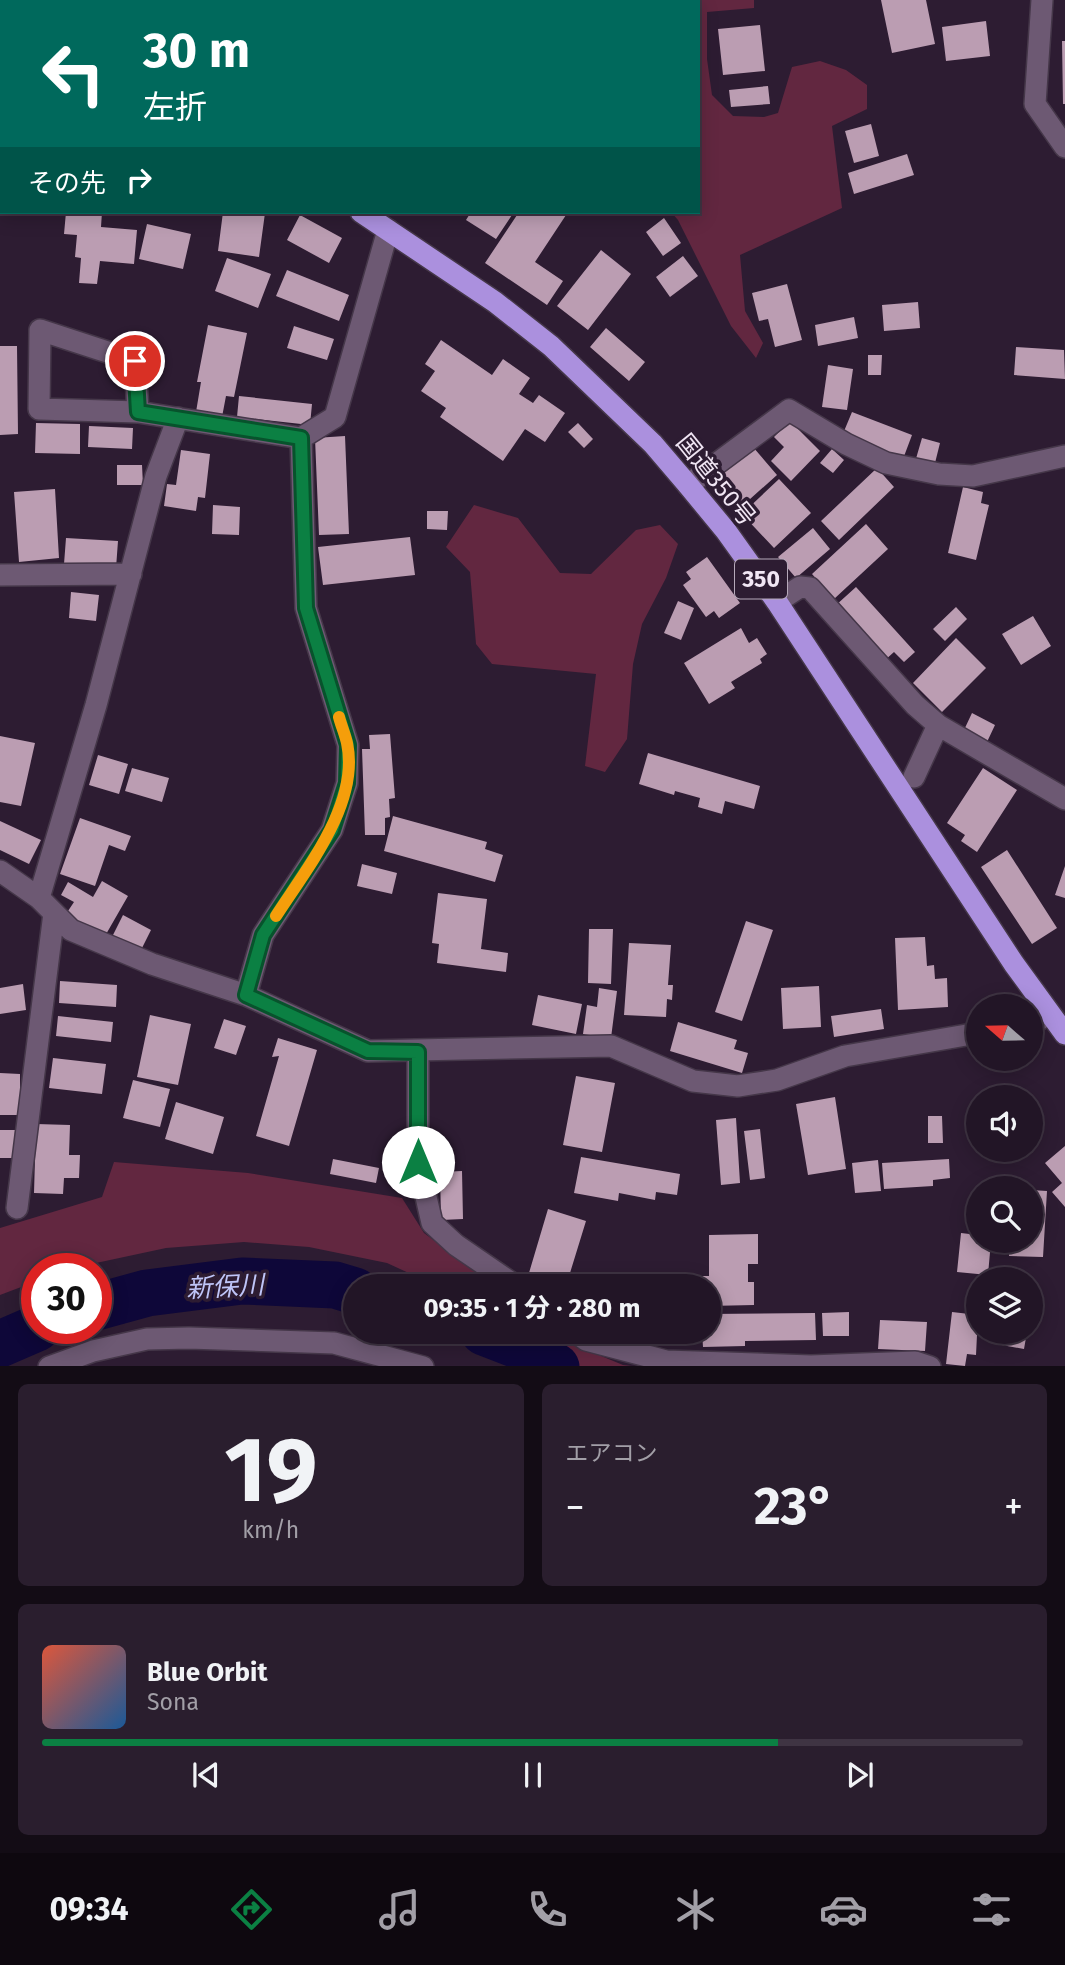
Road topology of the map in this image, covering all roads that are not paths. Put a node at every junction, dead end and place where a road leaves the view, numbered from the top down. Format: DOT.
graph roads {
  1 [pos="1042,0"];
  2 [pos="1065,147"];
  3 [pos="364,214"];
  4 [pos="388,230"];
  5 [pos="138,412"];
  6 [pos="178,418"];
  7 [pos="301,438"];
  8 [pos="1065,456"];
  9 [pos="688,485"];
  10 [pos="131,574"];
  11 [pos="0,575"];
  12 [pos="777,602"];
  13 [pos="938,725"];
  14 [pos="914,777"];
  15 [pos="1065,799"];
  16 [pos="0,871"];
  17 [pos="38,898"];
  18 [pos="54,913"];
  19 [pos="1024,994"];
  20 [pos="246,995"];
  21 [pos="1043,1021"];
  22 [pos="1065,1034"];
  23 [pos="966,1035"];
  24 [pos="418,1052"];
  25 [pos="17,1208"];
  26 [pos="498,1274"];
  27 [pos="601,1344"];
  28 [pos="52,1366"];
  29 [pos="418,1366"];
  30 [pos="811,1366"];
  31 [pos="811,1366"];
  32 [pos="927,1366"];
  1 -- 2 [label="street"];
  3 -- 4 [label="highway, 国道350号 / 350"];
  4 -- 7 [label="street"];
  4 -- 9 [label="highway, 国道350号 / 350"];
  5 -- 5 [label="street"];
  5 -- 6 [label="street"];
  6 -- 7 [label="street"];
  6 -- 10 [label="street"];
  7 -- 20 [label="street"];
  8 -- 9 [label="street"];
  9 -- 12 [label="highway, 国道350号 / 350"];
  10 -- 11 [label="street"];
  10 -- 17 [label="street"];
  12 -- 13 [label="street"];
  12 -- 19 [label="highway, 国道350号 / 350"];
  13 -- 14 [label="street"];
  13 -- 15 [label="street"];
  16 -- 17 [label="street"];
  17 -- 18 [label="street"];
  18 -- 20 [label="street"];
  18 -- 25 [label="street"];
  20 -- 24 [label="street"];
  21 -- 22 [label="highway, 国道350号 / 350"];
  23 -- 24 [label="street"];
  24 -- 26 [label="street"];
  27 -- 30 [label="street"];
  28 -- 29 [label="street"];
  31 -- 32 [label="street"];
}
